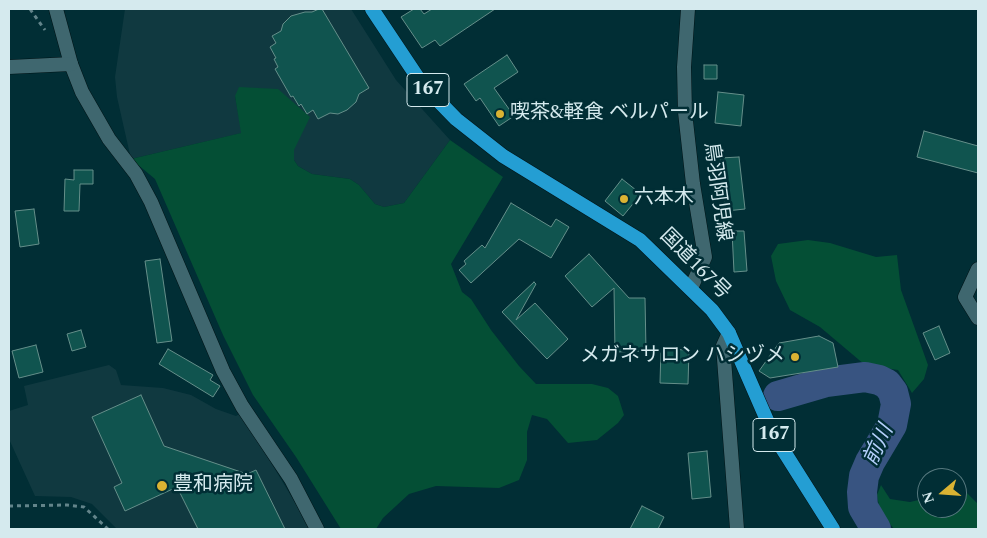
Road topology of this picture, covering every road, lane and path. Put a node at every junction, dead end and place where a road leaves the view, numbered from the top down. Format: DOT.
graph roads {
  1 [pos="56,9"];
  2 [pos="372,9"];
  3 [pos="688,9"];
  4 [pos="71,64"];
  5 [pos="9,67"];
  6 [pos="978,270"];
  7 [pos="691,288"];
  8 [pos="978,318"];
  9 [pos="729,334"];
  10 [pos="9,506"];
  11 [pos="108,529"];
  12 [pos="317,529"];
  13 [pos="737,529"];
  14 [pos="833,529"];
  1 -- 4 [label="street"];
  2 -- 7 [label="highway, 国道167号 / 167"];
  3 -- 7 [label="street, 鳥羽阿児線"];
  4 -- 5 [label="street"];
  4 -- 12 [label="street"];
  6 -- 8 [label="street"];
  7 -- 9 [label="highway, 国道167号 / 167"];
  9 -- 13 [label="street"];
  9 -- 14 [label="highway, 国道167号 / 167"];
  10 -- 11 [label="path"];
}
